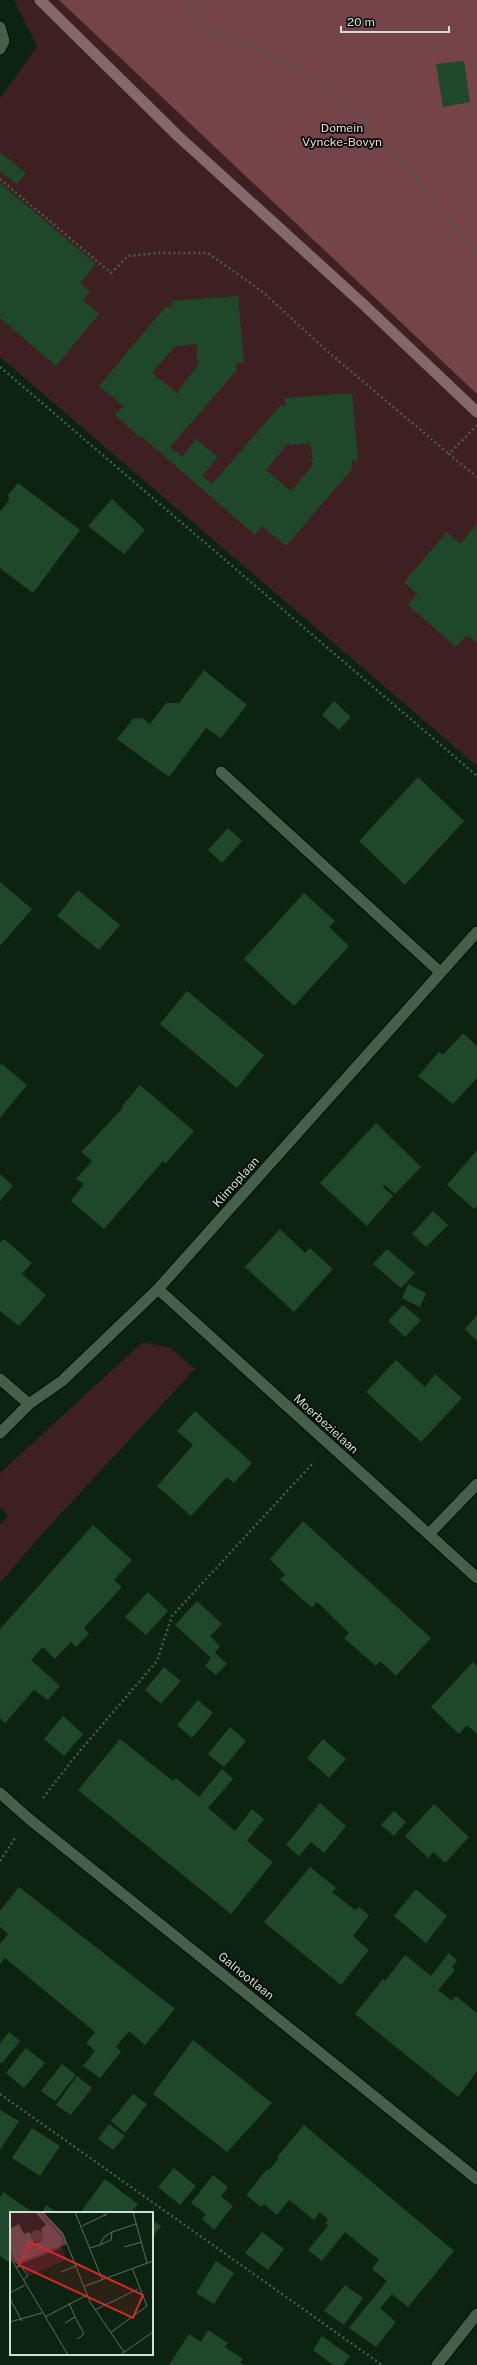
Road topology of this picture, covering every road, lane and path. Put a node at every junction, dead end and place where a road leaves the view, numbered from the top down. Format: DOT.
graph roads {
  1 [pos="186,0"];
  2 [pos="0,27"];
  3 [pos="0,49"];
  4 [pos="0,179"];
  5 [pos="477,255"];
  6 [pos="0,367"];
  7 [pos="477,425"];
  8 [pos="449,454"];
  9 [pos="477,478"];
  10 [pos="221,772"];
  11 [pos="477,776"];
  12 [pos="477,932"];
  13 [pos="440,972"];
  14 [pos="158,1289"];
  15 [pos="0,1379"];
  16 [pos="29,1404"];
  17 [pos="0,1433"];
  18 [pos="330,1445"];
  19 [pos="477,1484"];
  20 [pos="429,1534"];
  21 [pos="477,1578"];
  22 [pos="0,1793"];
  23 [pos="28,1818"];
  24 [pos="0,2094"];
  25 [pos="477,2178"];
  26 [pos="477,2314"];
  27 [pos="382,2365"];
  28 [pos="437,2365"];
  1 -- 5 [label="path"];
  2 -- 3 [label="street"];
  4 -- 8 [label="path"];
  6 -- 11 [label="path"];
  7 -- 8 [label="path"];
  8 -- 9 [label="path"];
  10 -- 13 [label="street"];
  12 -- 13 [label="street, Klimoplaan"];
  13 -- 14 [label="street, Klimoplaan"];
  14 -- 16 [label="street, Klimoplaan"];
  14 -- 18 [label="street, Moerbezielaan"];
  15 -- 16 [label="street"];
  16 -- 17 [label="street, Klimoplaan"];
  18 -- 20 [label="street, Moerbezielaan"];
  18 -- 23 [label="path"];
  19 -- 20 [label="street"];
  20 -- 21 [label="street, Moerbezielaan"];
  22 -- 23 [label="street, Galnootlaan"];
  23 -- 25 [label="street, Galnootlaan"];
  24 -- 27 [label="path"];
  26 -- 28 [label="street"];
}
